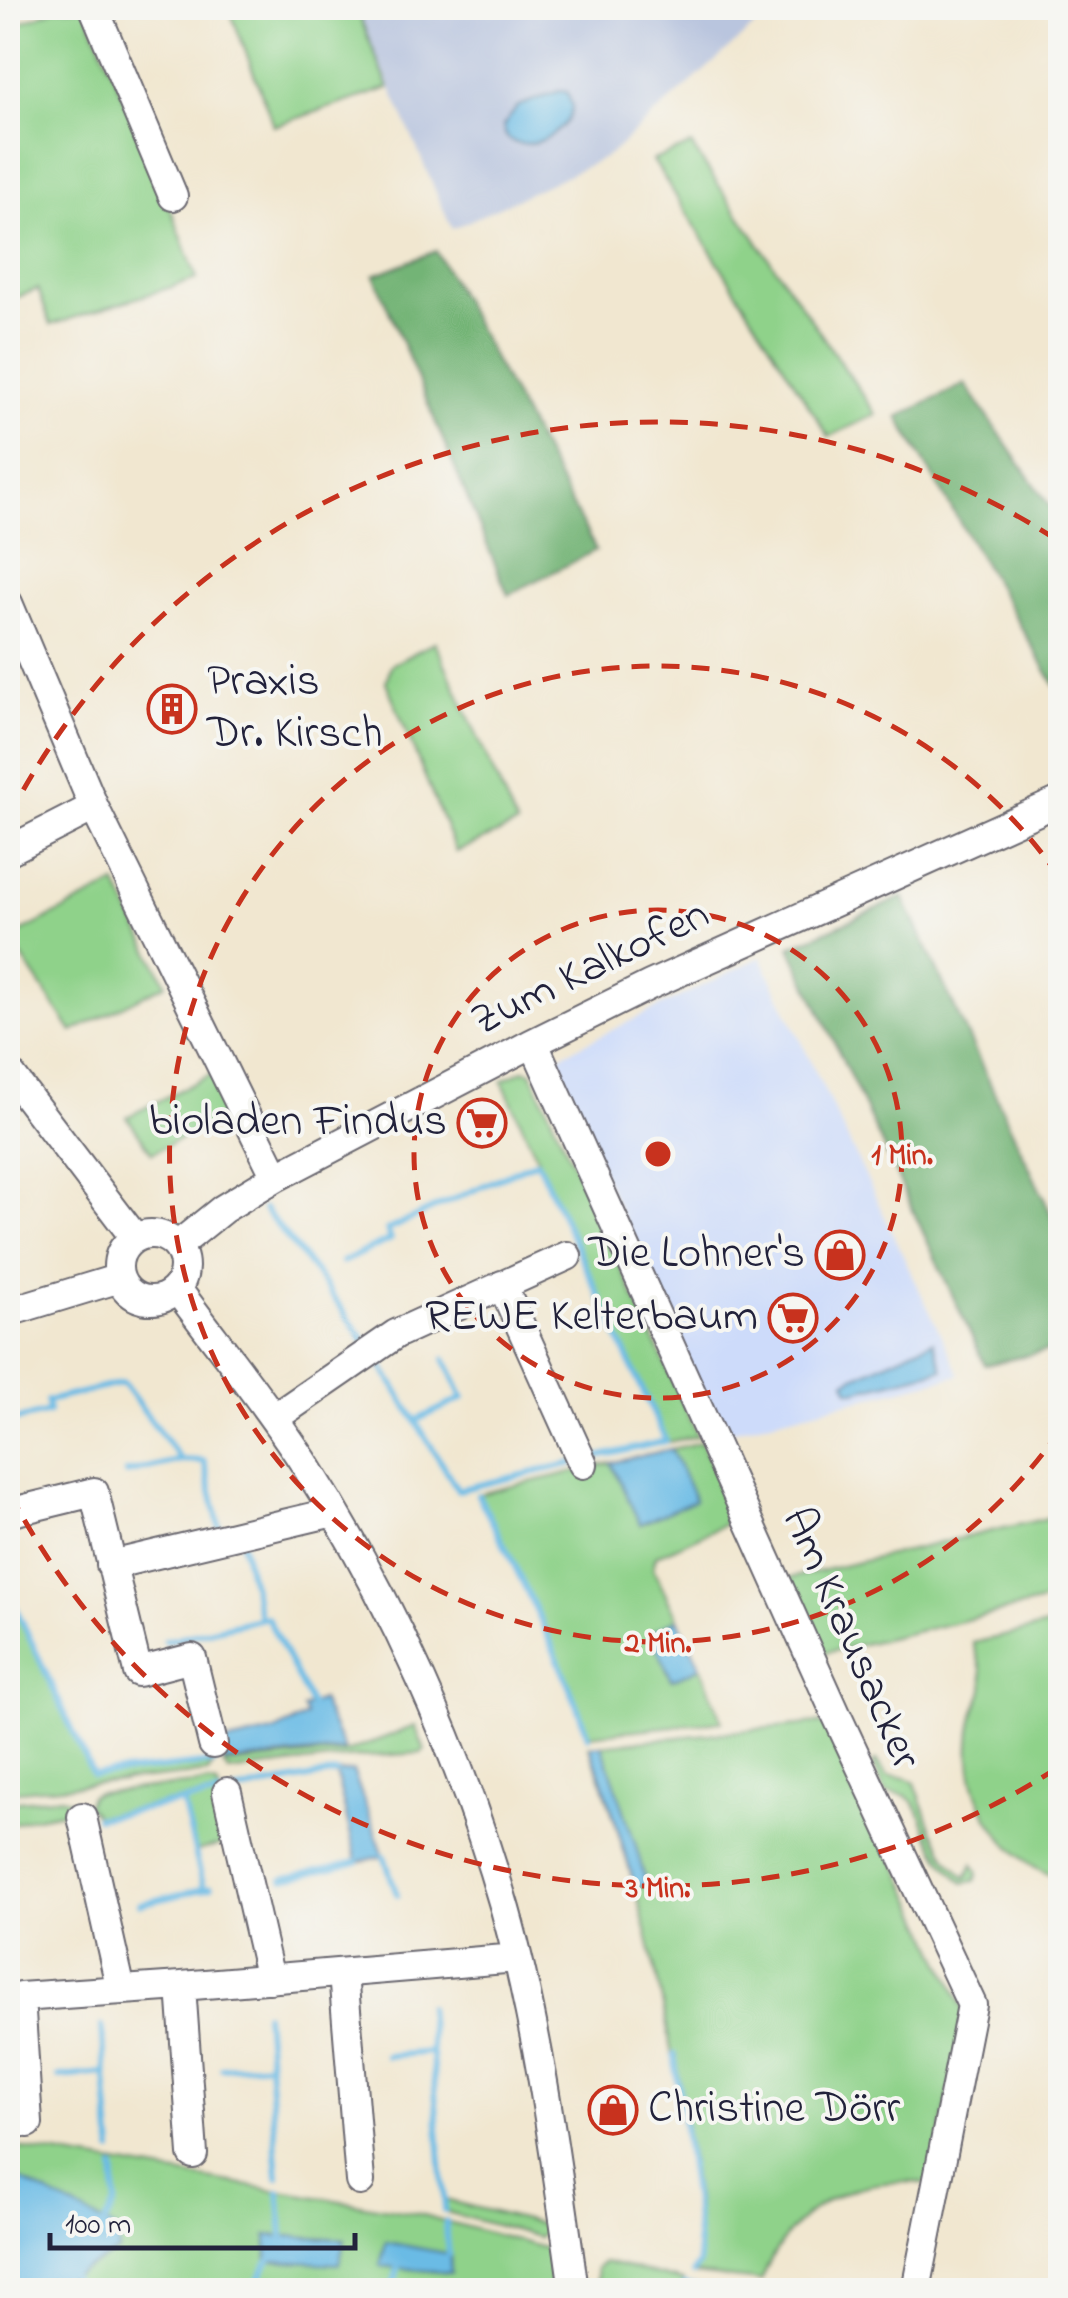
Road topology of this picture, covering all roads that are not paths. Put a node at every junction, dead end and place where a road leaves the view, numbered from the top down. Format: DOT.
graph roads {
  1 [pos="94,8"];
  2 [pos="173,196"];
  3 [pos="8,603"];
  4 [pos="1060,801"];
  5 [pos="94,807"];
  6 [pos="8,851"];
  7 [pos="531,1044"];
  8 [pos="8,1070"];
  9 [pos="276,1176"];
  10 [pos="135,1238"];
  11 [pos="176,1246"];
  12 [pos="567,1256"];
  13 [pos="120,1278"];
  14 [pos="502,1285"];
  15 [pos="177,1289"];
  16 [pos="8,1312"];
  17 [pos="274,1418"];
  18 [pos="583,1464"];
  19 [pos="334,1512"];
  20 [pos="8,1513"];
  21 [pos="111,1565"];
  22 [pos="213,1744"];
  23 [pos="227,1792"];
  24 [pos="82,1817"];
  25 [pos="518,1958"];
  26 [pos="344,1973"];
  27 [pos="270,1979"];
  28 [pos="182,1986"];
  29 [pos="122,1990"];
  30 [pos="28,2123"];
  31 [pos="193,2154"];
  32 [pos="360,2181"];
  33 [pos="574,2290"];
  34 [pos="916,2290"];
  1 -- 2 [label="street"];
  3 -- 5 [label="street"];
  4 -- 7 [label="street, Zum Kalkofen"];
  5 -- 6 [label="street"];
  5 -- 9 [label="street"];
  7 -- 9 [label="street, Zum Kalkofen"];
  7 -- 34 [label="street, Am Krausacker"];
  8 -- 10 [label="street"];
  9 -- 11 [label="street, Zum Kalkofen"];
  10 -- 11 [label="street"];
  10 -- 13 [label="street"];
  11 -- 15 [label="street"];
  12 -- 14 [label="street"];
  13 -- 15 [label="street"];
  13 -- 16 [label="street"];
  14 -- 17 [label="street"];
  14 -- 18 [label="street"];
  15 -- 17 [label="street"];
  17 -- 19 [label="street"];
  19 -- 21 [label="street"];
  19 -- 25 [label="street"];
  20 -- 21 [label="street"];
  21 -- 22 [label="street"];
  23 -- 27 [label="street"];
  24 -- 29 [label="street"];
  25 -- 26 [label="street"];
  25 -- 33 [label="street"];
  26 -- 27 [label="street"];
  26 -- 32 [label="street"];
  27 -- 28 [label="street"];
  28 -- 29 [label="street"];
  28 -- 31 [label="street"];
  29 -- 30 [label="street"];
}
